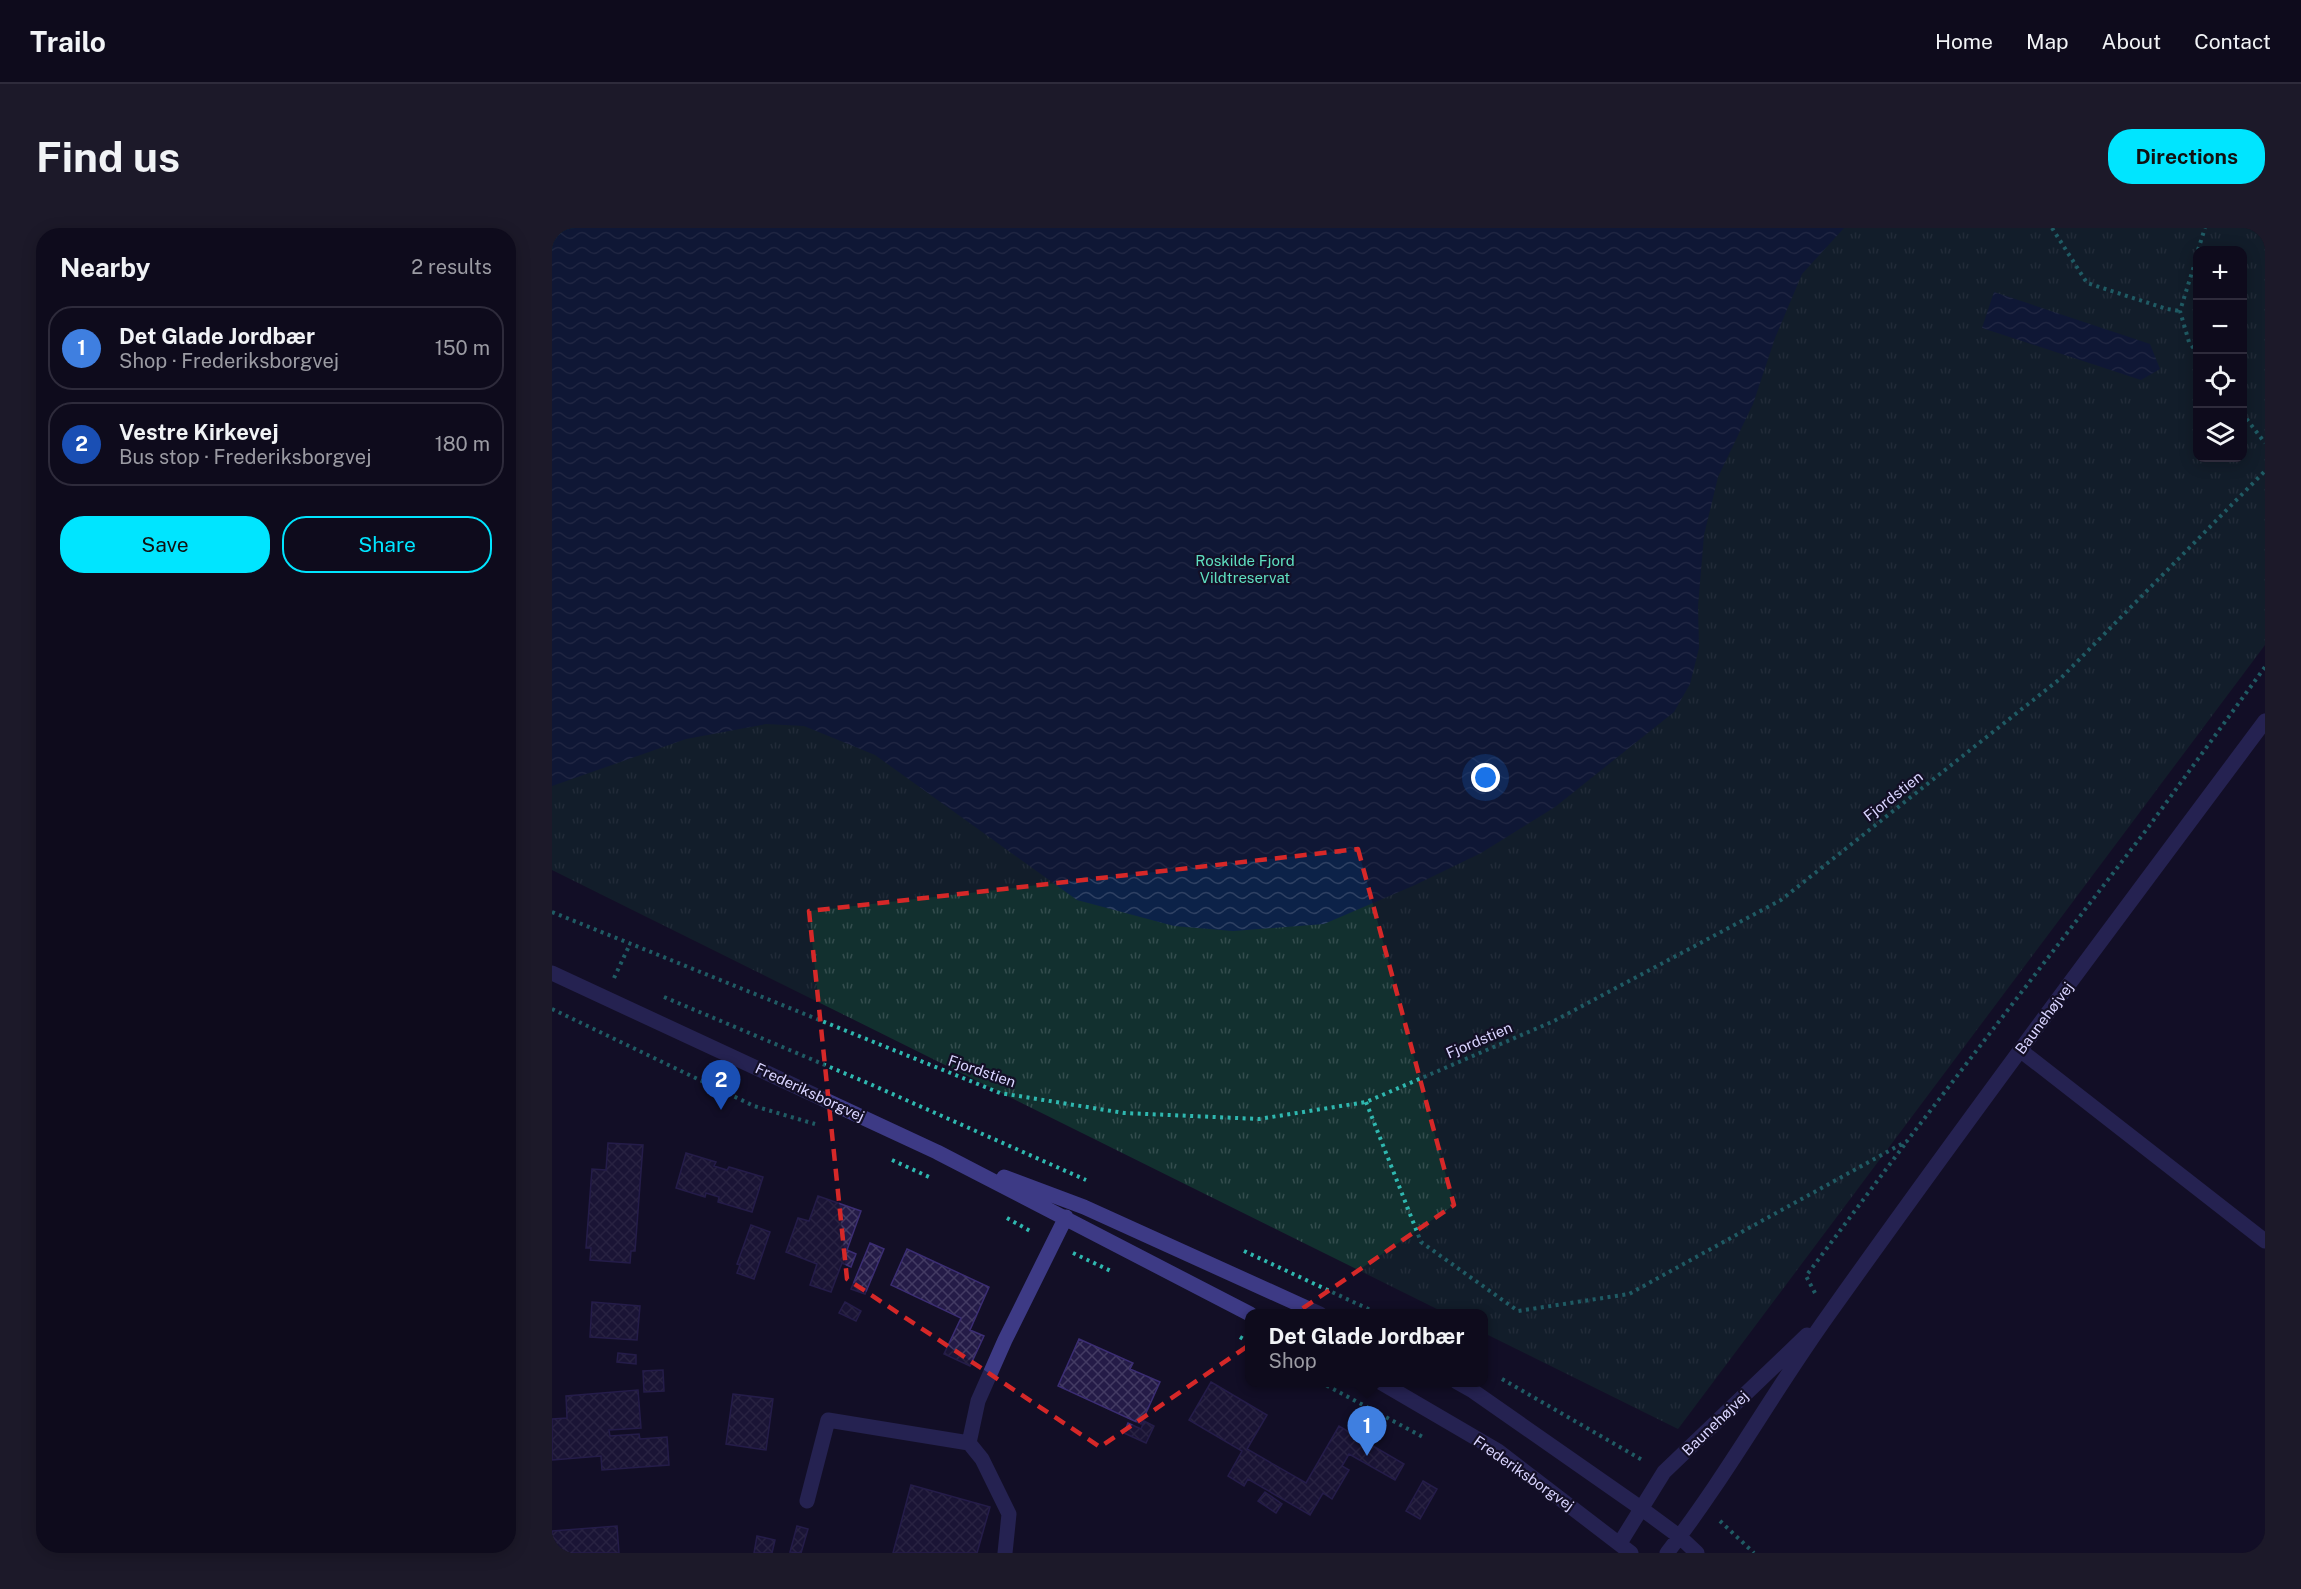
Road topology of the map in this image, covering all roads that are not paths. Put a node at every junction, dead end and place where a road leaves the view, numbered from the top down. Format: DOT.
graph roads {
  1 [pos="2265,721"];
  2 [pos="552,973"];
  3 [pos="2020,1050"];
  4 [pos="937,1152"];
  5 [pos="1066,1217"];
  6 [pos="2265,1241"];
  7 [pos="1309,1309"];
  8 [pos="1245,1311"];
  9 [pos="1827,1316"];
  10 [pos="1387,1387"];
  11 [pos="1465,1387"];
  12 [pos="969,1443"];
  13 [pos="807,1502"];
  14 [pos="1642,1509"];
  15 [pos="1680,1537"];
  16 [pos="1625,1548"];
  17 [pos="1005,1553"];
  18 [pos="1667,1553"];
  19 [pos="1697,1553"];
  1 -- 3 [label="street, Baunehøjvej"];
  2 -- 4 [label="street, Frederiksborgvej"];
  3 -- 6 [label="street"];
  3 -- 9 [label="street, Baunehøjvej"];
  4 -- 5 [label="street, Frederiksborgvej"];
  4 -- 7 [label="street, Frederiksborgvej"];
  5 -- 8 [label="street, Frederiksborgvej"];
  5 -- 12 [label="street"];
  9 -- 14 [label="street, Baunehøjvej"];
  9 -- 15 [label="street, Baunehøjvej"];
  10 -- 16 [label="street, Frederiksborgvej"];
  11 -- 14 [label="street"];
  12 -- 13 [label="street"];
  12 -- 17 [label="street"];
  14 -- 15 [label="street"];
  14 -- 16 [label="street, Baunehøjvej"];
  15 -- 18 [label="street, Baunehøjvej"];
  15 -- 19 [label="street"];
}
